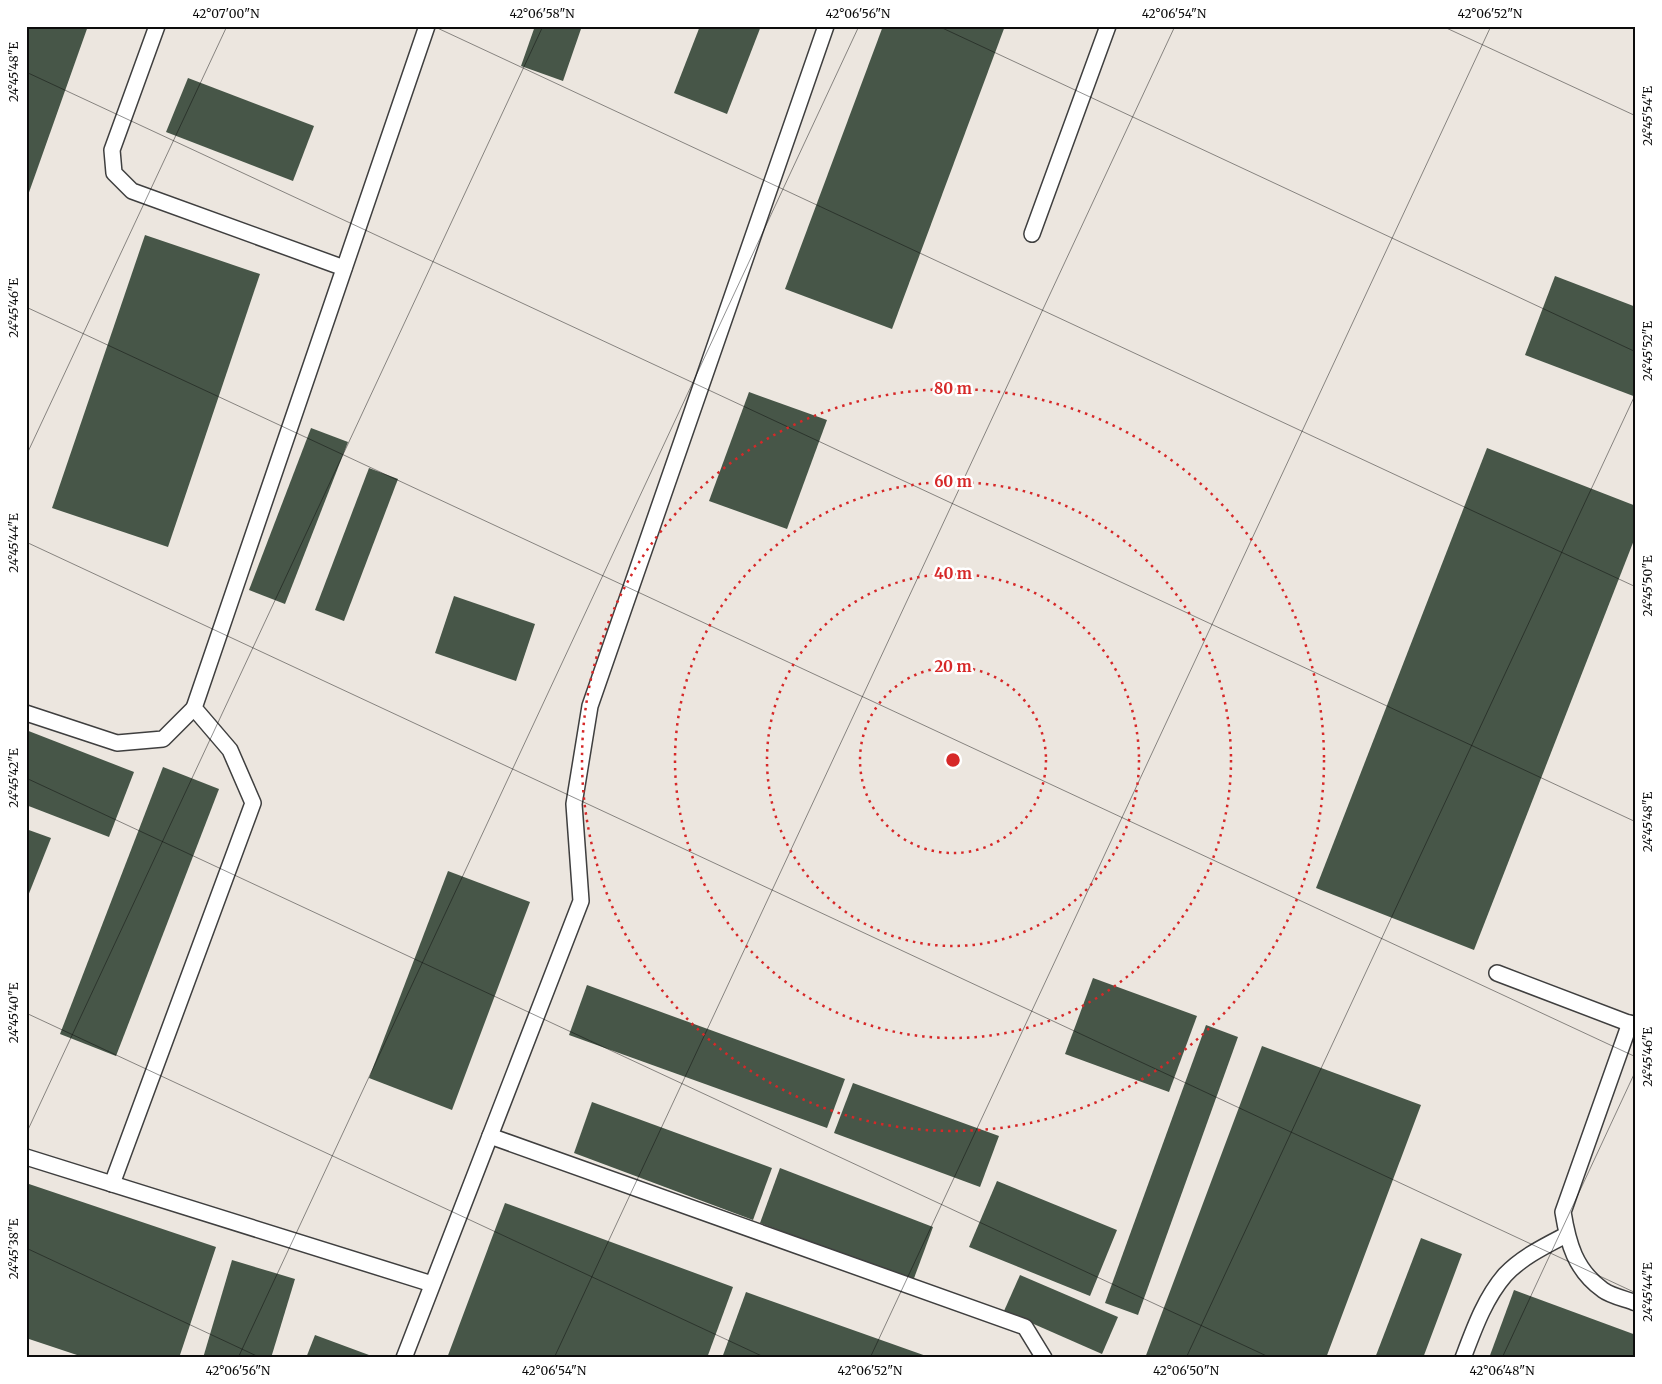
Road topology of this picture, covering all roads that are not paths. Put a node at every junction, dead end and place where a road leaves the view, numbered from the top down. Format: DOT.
graph roads {
  1 [pos="157,26"];
  2 [pos="427,26"];
  3 [pos="826,26"];
  4 [pos="1108,26"];
  5 [pos="1032,234"];
  6 [pos="344,268"];
  7 [pos="194,708"];
  8 [pos="26,713"];
  9 [pos="1497,973"];
  10 [pos="1633,1024"];
  11 [pos="490,1136"];
  12 [pos="26,1157"];
  13 [pos="112,1184"];
  14 [pos="1566,1235"];
  15 [pos="432,1284"];
  16 [pos="1636,1303"];
  17 [pos="404,1358"];
  18 [pos="1044,1358"];
  19 [pos="1463,1358"];
  1 -- 6 [label="lane"];
  2 -- 6 [label="lane"];
  3 -- 11 [label="lane"];
  4 -- 5 [label="lane"];
  6 -- 7 [label="lane"];
  7 -- 8 [label="lane"];
  7 -- 13 [label="lane"];
  9 -- 10 [label="lane"];
  10 -- 14 [label="lane"];
  11 -- 15 [label="lane"];
  11 -- 18 [label="lane"];
  12 -- 13 [label="lane"];
  13 -- 15 [label="lane"];
  14 -- 16 [label="lane"];
  14 -- 19 [label="lane"];
  15 -- 17 [label="lane"];
}
